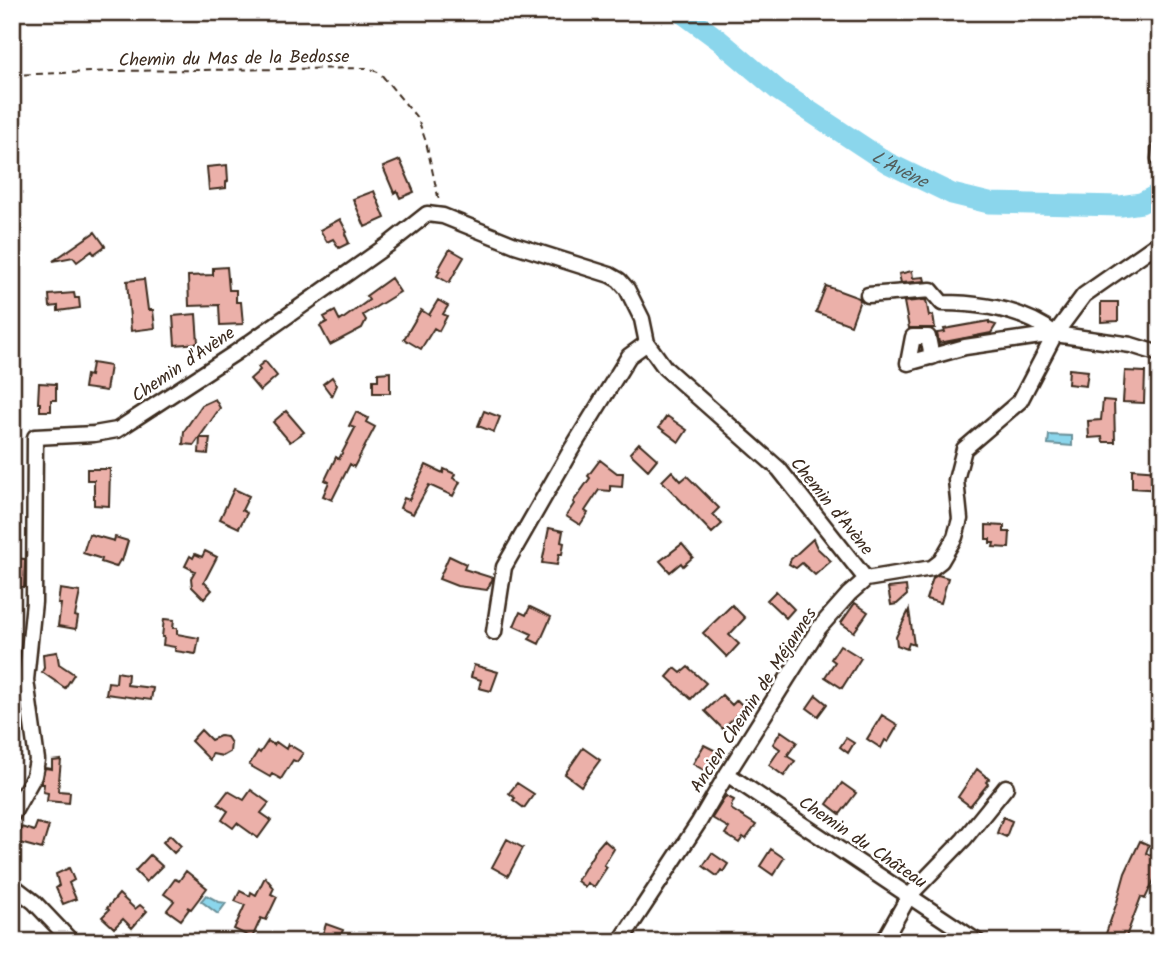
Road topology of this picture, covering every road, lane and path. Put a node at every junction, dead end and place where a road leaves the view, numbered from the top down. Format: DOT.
graph roads {
  1 [pos="12,75"];
  2 [pos="1160,148"];
  3 [pos="1159,159"];
  4 [pos="443,216"];
  5 [pos="1160,239"];
  6 [pos="868,295"];
  7 [pos="1055,334"];
  8 [pos="647,343"];
  9 [pos="1160,354"];
  10 [pos="932,357"];
  11 [pos="866,579"];
  12 [pos="494,632"];
  13 [pos="727,774"];
  14 [pos="1006,786"];
  15 [pos="12,815"];
  16 [pos="12,885"];
  17 [pos="909,896"];
  18 [pos="72,942"];
  19 [pos="620,942"];
  20 [pos="883,942"];
  21 [pos="978,942"];
  1 -- 4 [label="path, Chemin du Mas de la Bedosse"];
  2 -- 3 [label="street"];
  4 -- 8 [label="street, Chemin d'Avène"];
  4 -- 15 [label="street, Chemin d'Avène"];
  5 -- 7 [label="street"];
  6 -- 7 [label="street"];
  7 -- 9 [label="street"];
  7 -- 10 [label="street"];
  7 -- 11 [label="street"];
  8 -- 11 [label="street, Chemin d'Avène"];
  8 -- 12 [label="street"];
  11 -- 13 [label="street, Ancien Chemin de Méjannes"];
  13 -- 17 [label="street, Chemin du Château"];
  13 -- 19 [label="street, Ancien Chemin de Méjannes"];
  14 -- 17 [label="street"];
  16 -- 18 [label="street"];
  17 -- 20 [label="street"];
  17 -- 21 [label="street, Chemin du Château"];
}
